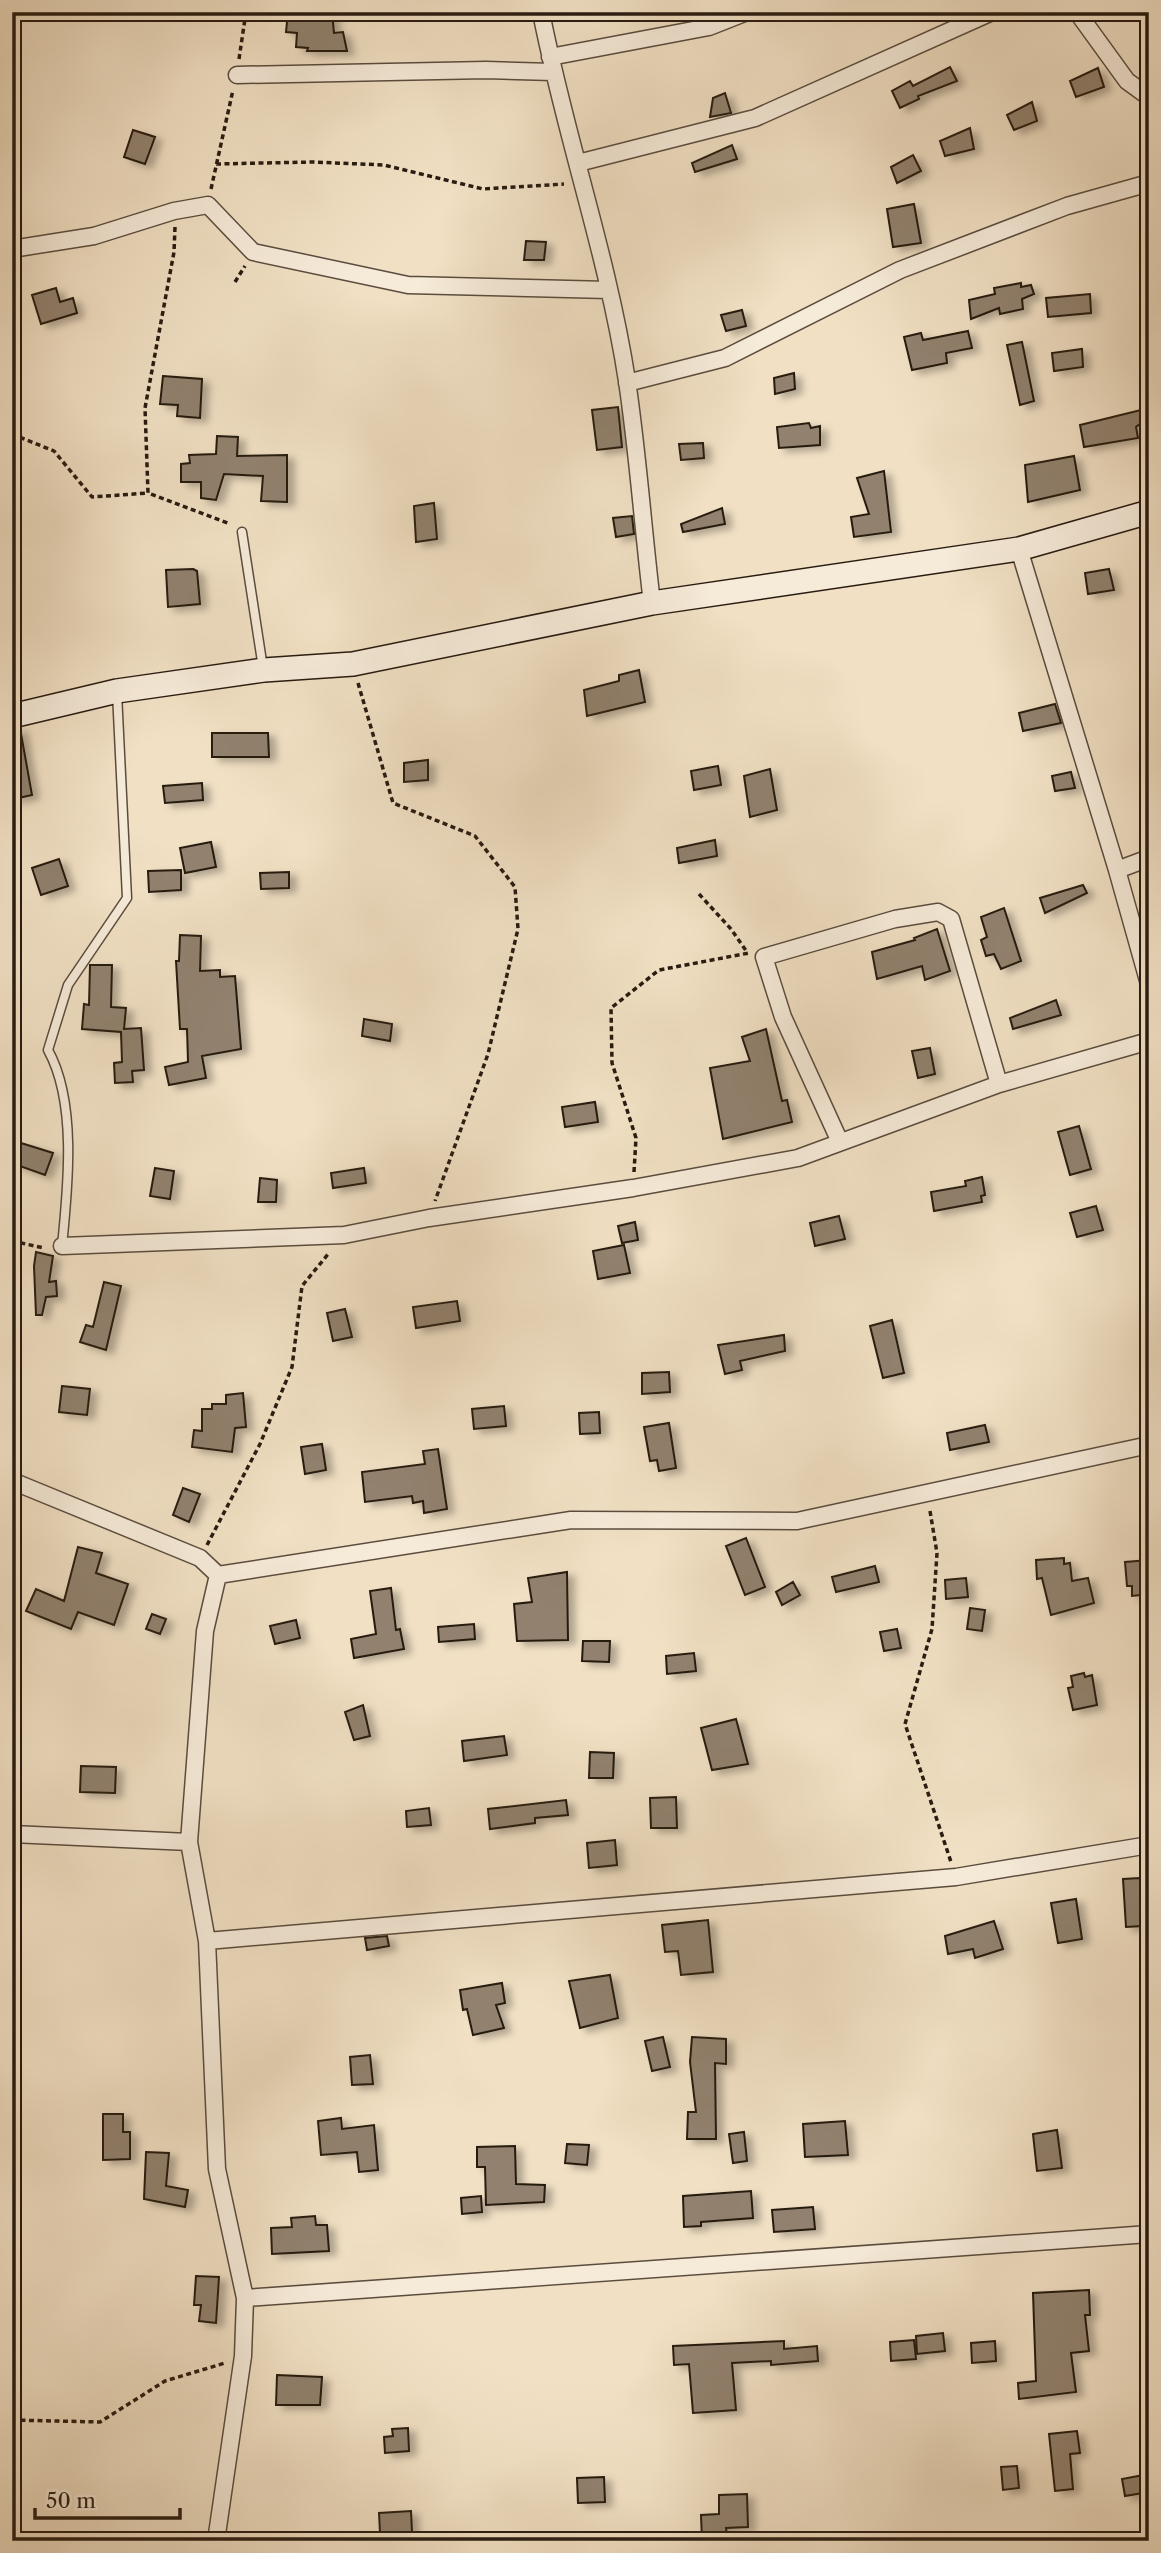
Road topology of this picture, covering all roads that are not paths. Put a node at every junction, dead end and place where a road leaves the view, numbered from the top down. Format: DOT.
graph roads {
  1 [pos="541,12"];
  2 [pos="747,12"];
  3 [pos="992,12"];
  4 [pos="1077,12"];
  5 [pos="551,65"];
  6 [pos="237,75"];
  7 [pos="1149,97"];
  8 [pos="578,163"];
  9 [pos="1149,183"];
  10 [pos="12,249"];
  11 [pos="608,290"];
  12 [pos="627,383"];
  13 [pos="1149,512"];
  14 [pos="242,532"];
  15 [pos="1019,549"];
  16 [pos="652,603"];
  17 [pos="264,670"];
  18 [pos="117,691"];
  19 [pos="12,716"];
  20 [pos="1149,858"];
  21 [pos="1117,870"];
  22 [pos="1149,984"];
  23 [pos="1149,1041"];
  24 [pos="999,1084"];
  25 [pos="840,1142"];
  26 [pos="62,1245"];
  27 [pos="1149,1445"];
  28 [pos="12,1481"];
  29 [pos="218,1575"];
  30 [pos="12,1834"];
  31 [pos="189,1842"];
  32 [pos="1149,1845"];
  33 [pos="207,1941"];
  34 [pos="1149,2234"];
  35 [pos="245,2298"];
  36 [pos="216,2541"];
  1 -- 5 [label="street"];
  2 -- 5 [label="street"];
  3 -- 8 [label="street"];
  4 -- 7 [label="street"];
  5 -- 6 [label="street"];
  5 -- 8 [label="street"];
  8 -- 11 [label="street"];
  9 -- 12 [label="street"];
  10 -- 11 [label="street"];
  11 -- 12 [label="street"];
  12 -- 16 [label="street"];
  13 -- 15 [label="street"];
  14 -- 17 [label="lane"];
  15 -- 16 [label="street"];
  15 -- 21 [label="street"];
  16 -- 17 [label="street"];
  17 -- 18 [label="street"];
  18 -- 19 [label="street"];
  18 -- 26 [label="lane"];
  20 -- 21 [label="street"];
  21 -- 22 [label="street"];
  23 -- 24 [label="street"];
  24 -- 25 [label="street"];
  24 -- 25 [label="street"];
  25 -- 26 [label="street"];
  27 -- 29 [label="street"];
  28 -- 29 [label="street"];
  29 -- 31 [label="street"];
  30 -- 31 [label="street"];
  31 -- 33 [label="street"];
  32 -- 33 [label="street"];
  33 -- 35 [label="street"];
  34 -- 35 [label="street"];
  35 -- 36 [label="street"];
}
